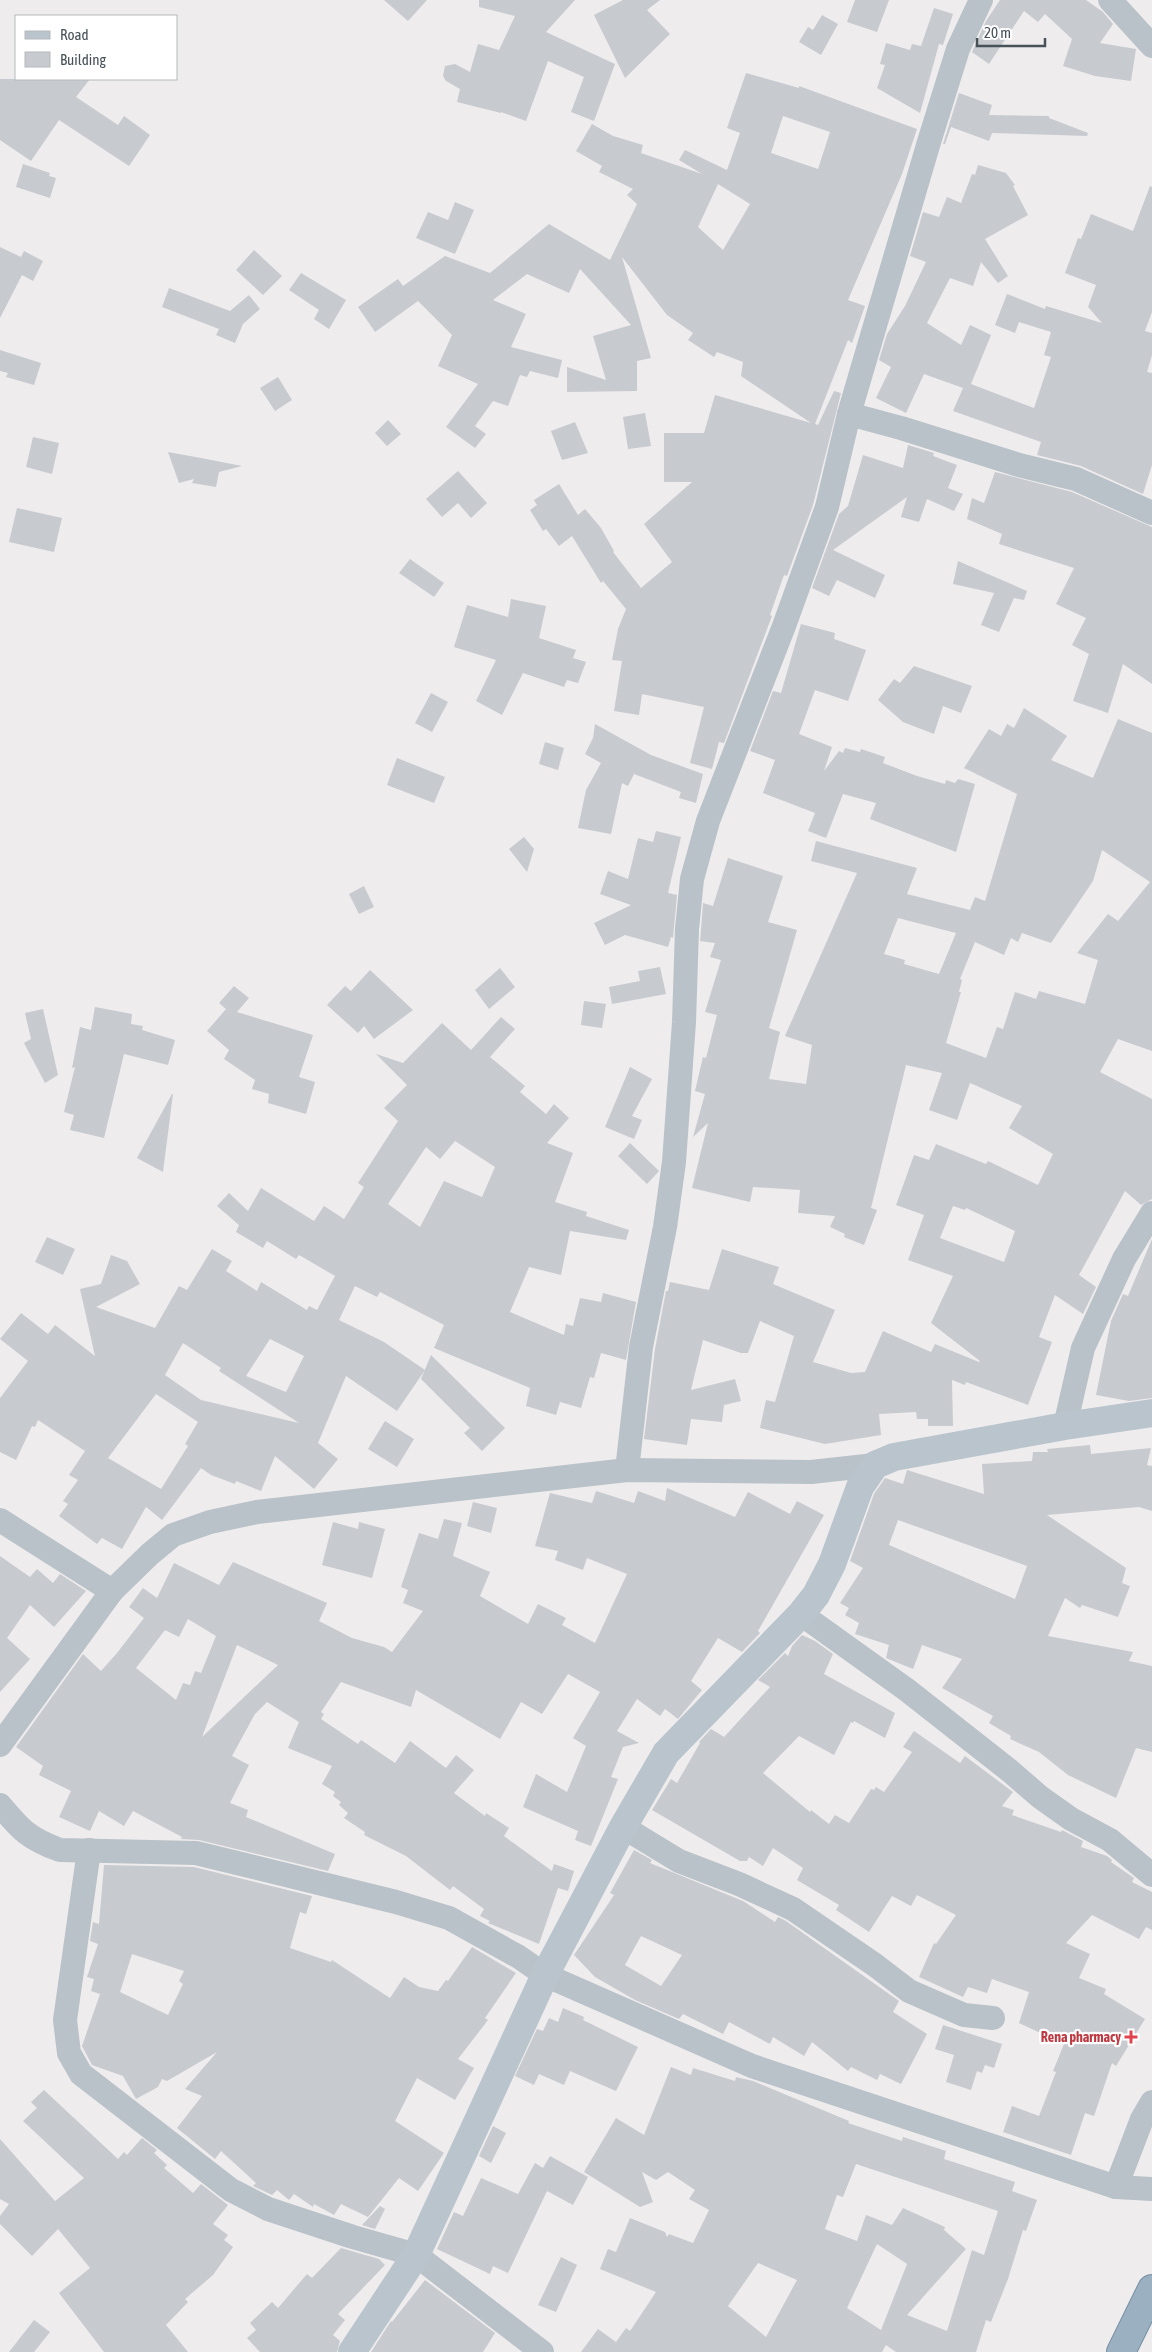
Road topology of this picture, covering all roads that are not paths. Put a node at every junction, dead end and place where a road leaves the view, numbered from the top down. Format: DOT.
graph roads {
  1 [pos="981,0"];
  2 [pos="1110,0"];
  3 [pos="1152,46"];
  4 [pos="849,414"];
  5 [pos="1152,513"];
  6 [pos="1152,1212"];
  7 [pos="1152,1413"];
  8 [pos="1065,1426"];
  9 [pos="876,1465"];
  10 [pos="627,1470"];
  11 [pos="0,1520"];
  12 [pos="112,1591"];
  13 [pos="801,1614"];
  14 [pos="0,1745"];
  15 [pos="0,1805"];
  16 [pos="623,1827"];
  17 [pos="89,1850"];
  18 [pos="1152,1875"];
  19 [pos="545,1975"];
  20 [pos="993,2018"];
  21 [pos="1152,2102"];
  22 [pos="1116,2187"];
  23 [pos="1152,2189"];
  24 [pos="416,2255"];
  25 [pos="1152,2289"];
  26 [pos="352,2352"];
  27 [pos="542,2352"];
  28 [pos="1121,2352"];
  1 -- 4 [label="street"];
  2 -- 3 [label="street"];
  4 -- 5 [label="street"];
  4 -- 10 [label="street"];
  6 -- 8 [label="street"];
  7 -- 8 [label="main road"];
  8 -- 9 [label="main road"];
  9 -- 10 [label="street"];
  9 -- 13 [label="main road"];
  10 -- 12 [label="street"];
  11 -- 12 [label="street"];
  12 -- 14 [label="street"];
  13 -- 16 [label="main road"];
  13 -- 18 [label="street"];
  15 -- 17 [label="street"];
  16 -- 19 [label="main road"];
  16 -- 20 [label="street"];
  17 -- 19 [label="street"];
  17 -- 24 [label="street"];
  19 -- 22 [label="street"];
  19 -- 24 [label="main road"];
  21 -- 22 [label="street"];
  22 -- 23 [label="street"];
  24 -- 26 [label="main road"];
  24 -- 27 [label="street"];
  25 -- 28 [label="highway"];
}
